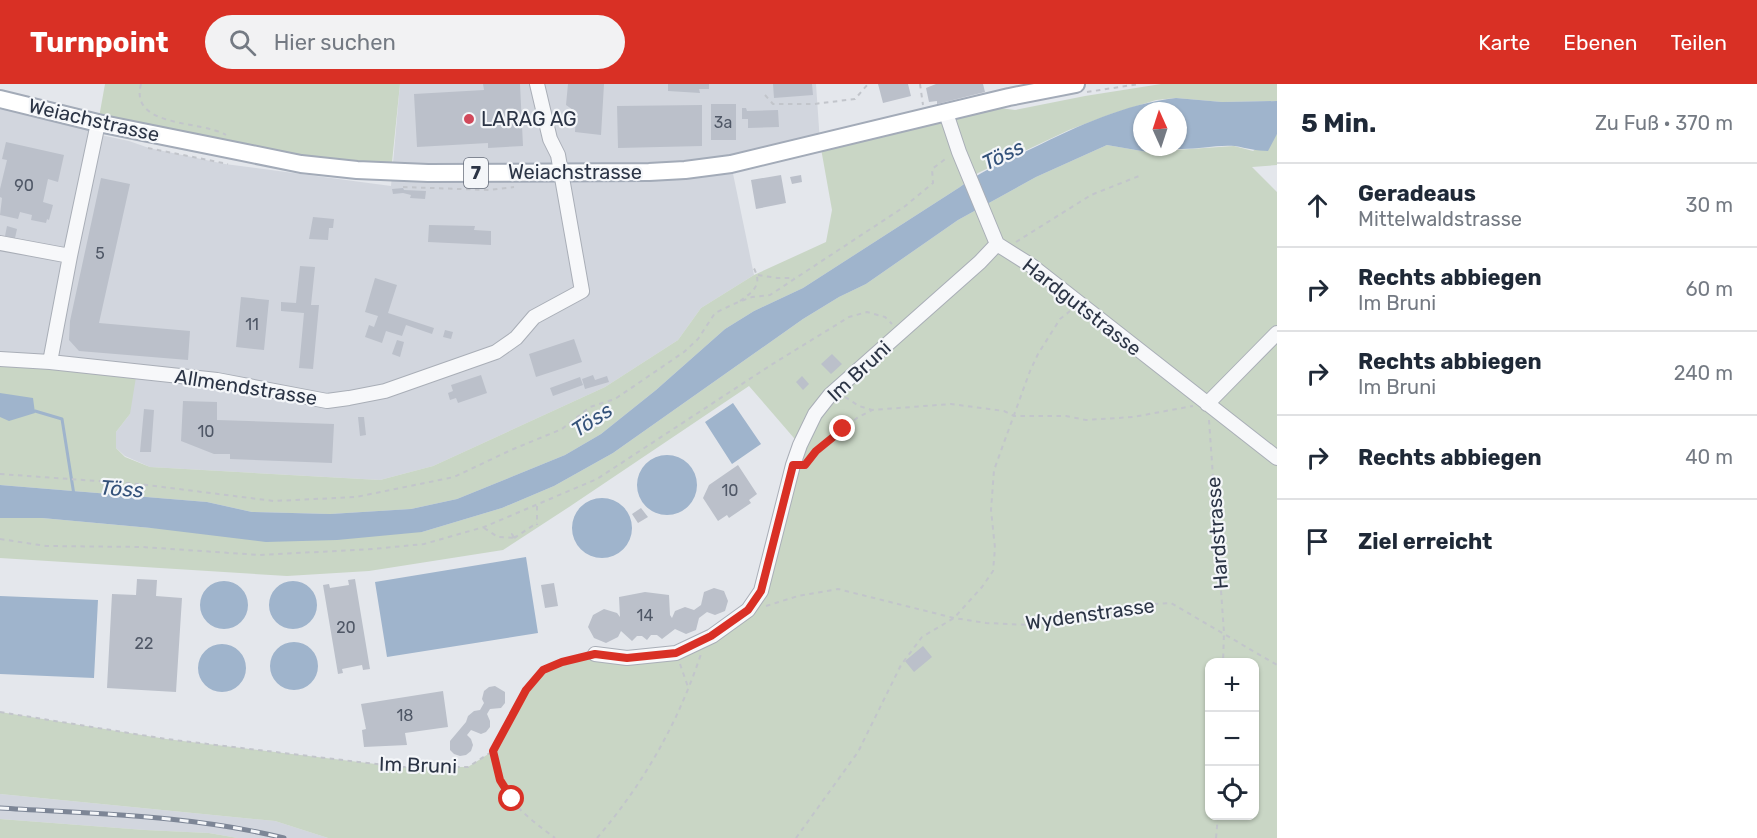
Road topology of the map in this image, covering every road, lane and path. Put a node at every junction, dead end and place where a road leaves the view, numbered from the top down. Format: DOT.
graph roads {
  1 [pos="141,84"];
  2 [pos="537,84"];
  3 [pos="868,84"];
  4 [pos="1076,84"];
  5 [pos="919,85"];
  6 [pos="765,95"];
  7 [pos="0,99"];
  8 [pos="946,113"];
  9 [pos="926,117"];
  10 [pos="98,123"];
  11 [pos="229,136"];
  12 [pos="959,154"];
  13 [pos="561,172"];
  14 [pos="1139,176"];
  15 [pos="0,243"];
  16 [pos="1002,247"];
  17 [pos="70,256"];
  18 [pos="752,265"];
  19 [pos="758,275"];
  20 [pos="796,278"];
  21 [pos="736,303"];
  22 [pos="1079,304"];
  23 [pos="900,332"];
  24 [pos="1277,333"];
  25 [pos="0,359"];
  26 [pos="50,362"];
  27 [pos="836,389"];
  28 [pos="1205,402"];
  29 [pos="872,410"];
  30 [pos="1014,416"];
  31 [pos="1277,458"];
  32 [pos="793,465"];
  33 [pos="0,474"];
  34 [pos="537,506"];
  35 [pos="484,527"];
  36 [pos="0,539"];
  37 [pos="748,610"];
  38 [pos="954,618"];
  39 [pos="1224,633"];
  40 [pos="711,636"];
  41 [pos="676,653"];
  42 [pos="595,654"];
  43 [pos="1223,658"];
  44 [pos="1277,665"];
  45 [pos="689,689"];
  46 [pos="0,712"];
  47 [pos="493,751"];
  48 [pos="1218,820"];
  49 [pos="555,838"];
  50 [pos="597,838"];
  51 [pos="796,838"];
  52 [pos="1216,838"];
  1 -- 11 [label="path"];
  2 -- 13 [label="street"];
  3 -- 6 [label="path"];
  4 -- 8 [label="main road, Weiachstrasse / 7"];
  5 -- 9 [label="path"];
  7 -- 10 [label="main road, Weiachstrasse / 7"];
  8 -- 9 [label="main road, Weiachstrasse / 7"];
  8 -- 12 [label="street"];
  9 -- 13 [label="main road, Weiachstrasse / 7"];
  10 -- 13 [label="main road, Weiachstrasse / 7"];
  10 -- 17 [label="street"];
  12 -- 16 [label="street"];
  12 -- 20 [label="path"];
  13 -- 26 [label="street, Allmendstrasse"];
  14 -- 16 [label="path"];
  15 -- 17 [label="street"];
  16 -- 22 [label="street, Hardgutstrasse"];
  16 -- 23 [label="street, Im Bruni"];
  17 -- 26 [label="street"];
  18 -- 19 [label="path"];
  19 -- 20 [label="path"];
  19 -- 21 [label="path"];
  20 -- 21 [label="path"];
  21 -- 33 [label="path"];
  22 -- 28 [label="street, Hardgutstrasse"];
  22 -- 30 [label="path"];
  23 -- 27 [label="street, Im Bruni"];
  23 -- 34 [label="path"];
  24 -- 28 [label="street"];
  25 -- 26 [label="street, Allmendstrasse"];
  27 -- 29 [label="path"];
  27 -- 32 [label="street, Im Bruni"];
  28 -- 30 [label="path"];
  28 -- 31 [label="street, Hardgutstrasse"];
  28 -- 39 [label="path, Hardstrasse"];
  29 -- 30 [label="path"];
  29 -- 32 [label="path"];
  30 -- 38 [label="path"];
  32 -- 37 [label="street, Im Bruni"];
  34 -- 35 [label="path"];
  34 -- 35 [label="path, bridge"];
  35 -- 36 [label="path"];
  37 -- 38 [label="path, Wydenstrasse"];
  37 -- 40 [label="street, Im Bruni"];
  38 -- 39 [label="path, Wydenstrasse"];
  38 -- 51 [label="path"];
  39 -- 43 [label="path, Hardstrasse"];
  39 -- 44 [label="path, Wydenstrasse"];
  40 -- 41 [label="street, Im Bruni"];
  40 -- 45 [label="path"];
  41 -- 42 [label="street, Im Bruni"];
  41 -- 45 [label="path"];
  42 -- 47 [label="path, Im Bruni"];
  45 -- 50 [label="path"];
  46 -- 47 [label="path, Im Bruni"];
  47 -- 49 [label="path"];
  48 -- 52 [label="path"];
}
